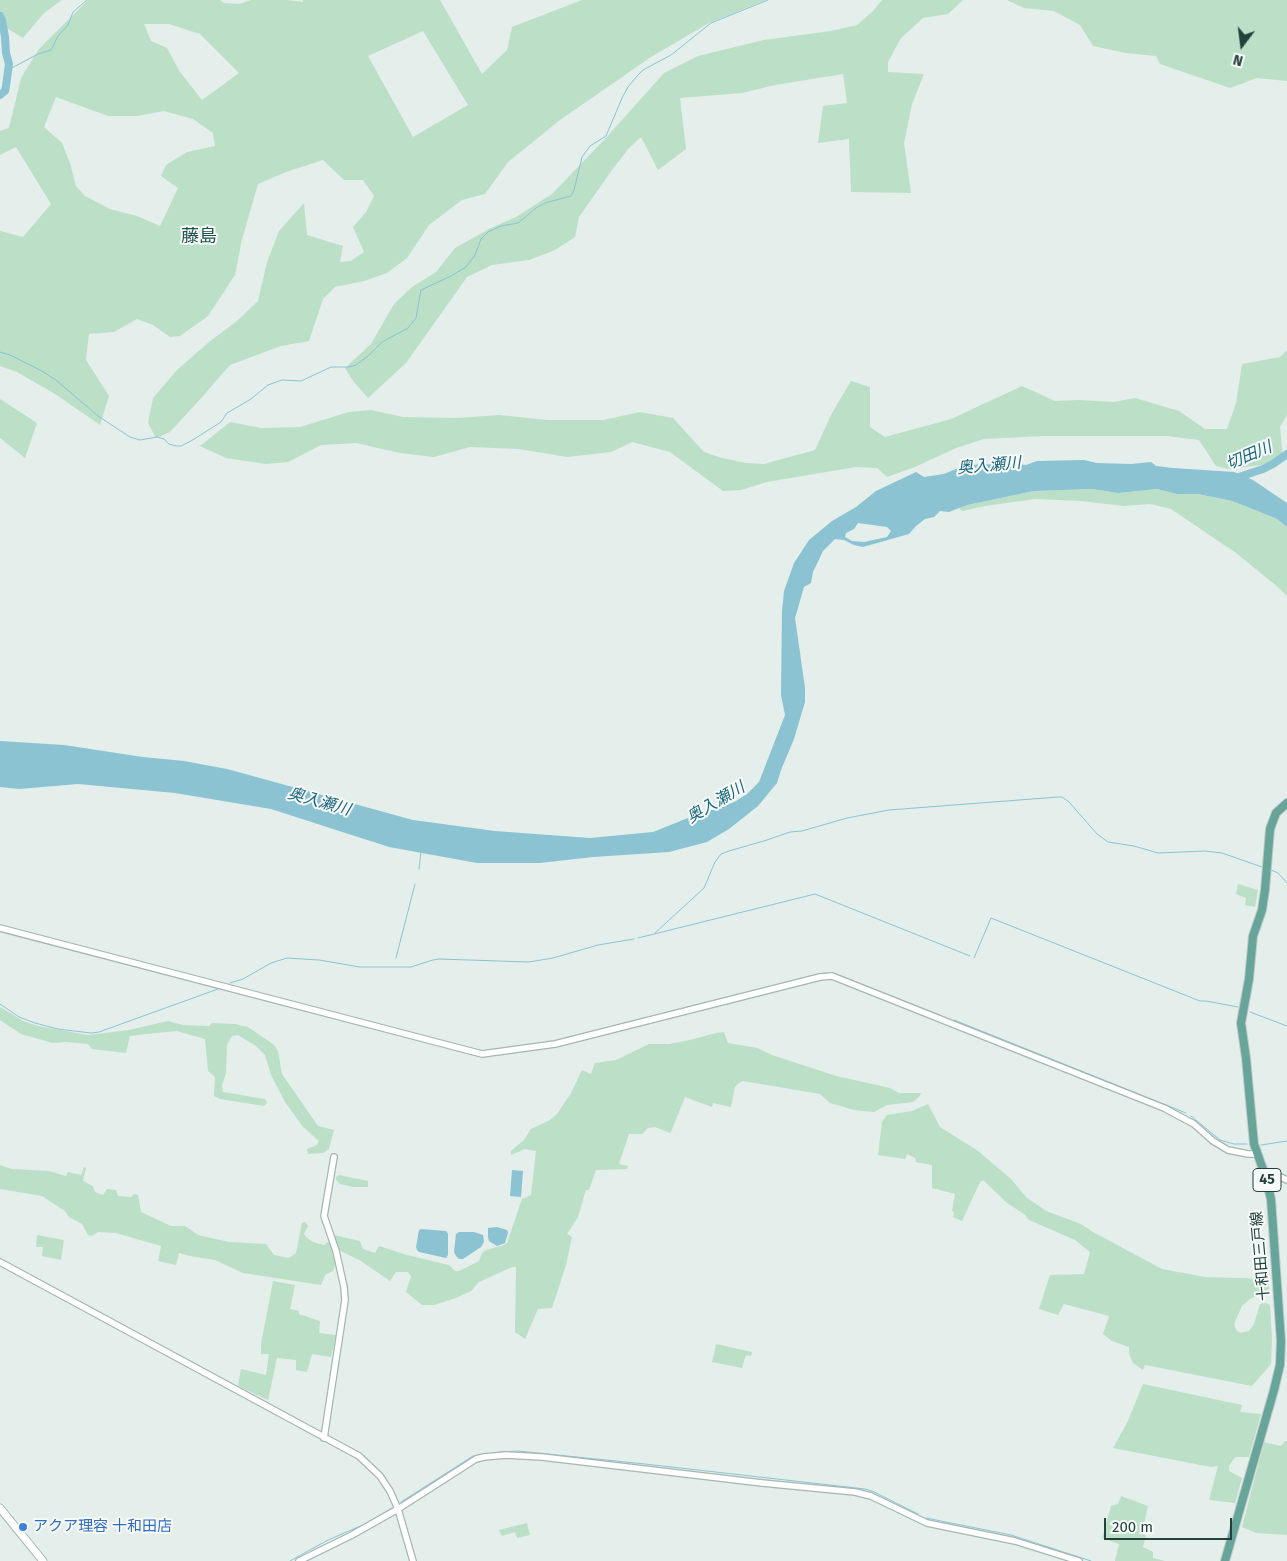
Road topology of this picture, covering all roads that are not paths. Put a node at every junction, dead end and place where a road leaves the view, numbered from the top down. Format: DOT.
graph roads {
  1 [pos="1287,803"];
  2 [pos="0,928"];
  3 [pos="1257,1154"];
  4 [pos="334,1157"];
  5 [pos="1265,1175"];
  6 [pos="1287,1180"];
  7 [pos="0,1262"];
  8 [pos="324,1438"];
  9 [pos="0,1508"];
  10 [pos="398,1509"];
  11 [pos="43,1561"];
  12 [pos="299,1561"];
  13 [pos="413,1561"];
  14 [pos="1078,1561"];
  15 [pos="1225,1561"];
  1 -- 3 [label="main road, 十和田三戸線 / 45"];
  2 -- 3 [label="street"];
  3 -- 5 [label="main road, 十和田三戸線 / 45"];
  4 -- 8 [label="street"];
  5 -- 6 [label="street"];
  5 -- 15 [label="main road, 十和田三戸線 / 45"];
  7 -- 8 [label="street"];
  8 -- 10 [label="street"];
  9 -- 11 [label="main road"];
  10 -- 12 [label="street"];
  10 -- 13 [label="street"];
  10 -- 14 [label="street"];
}
